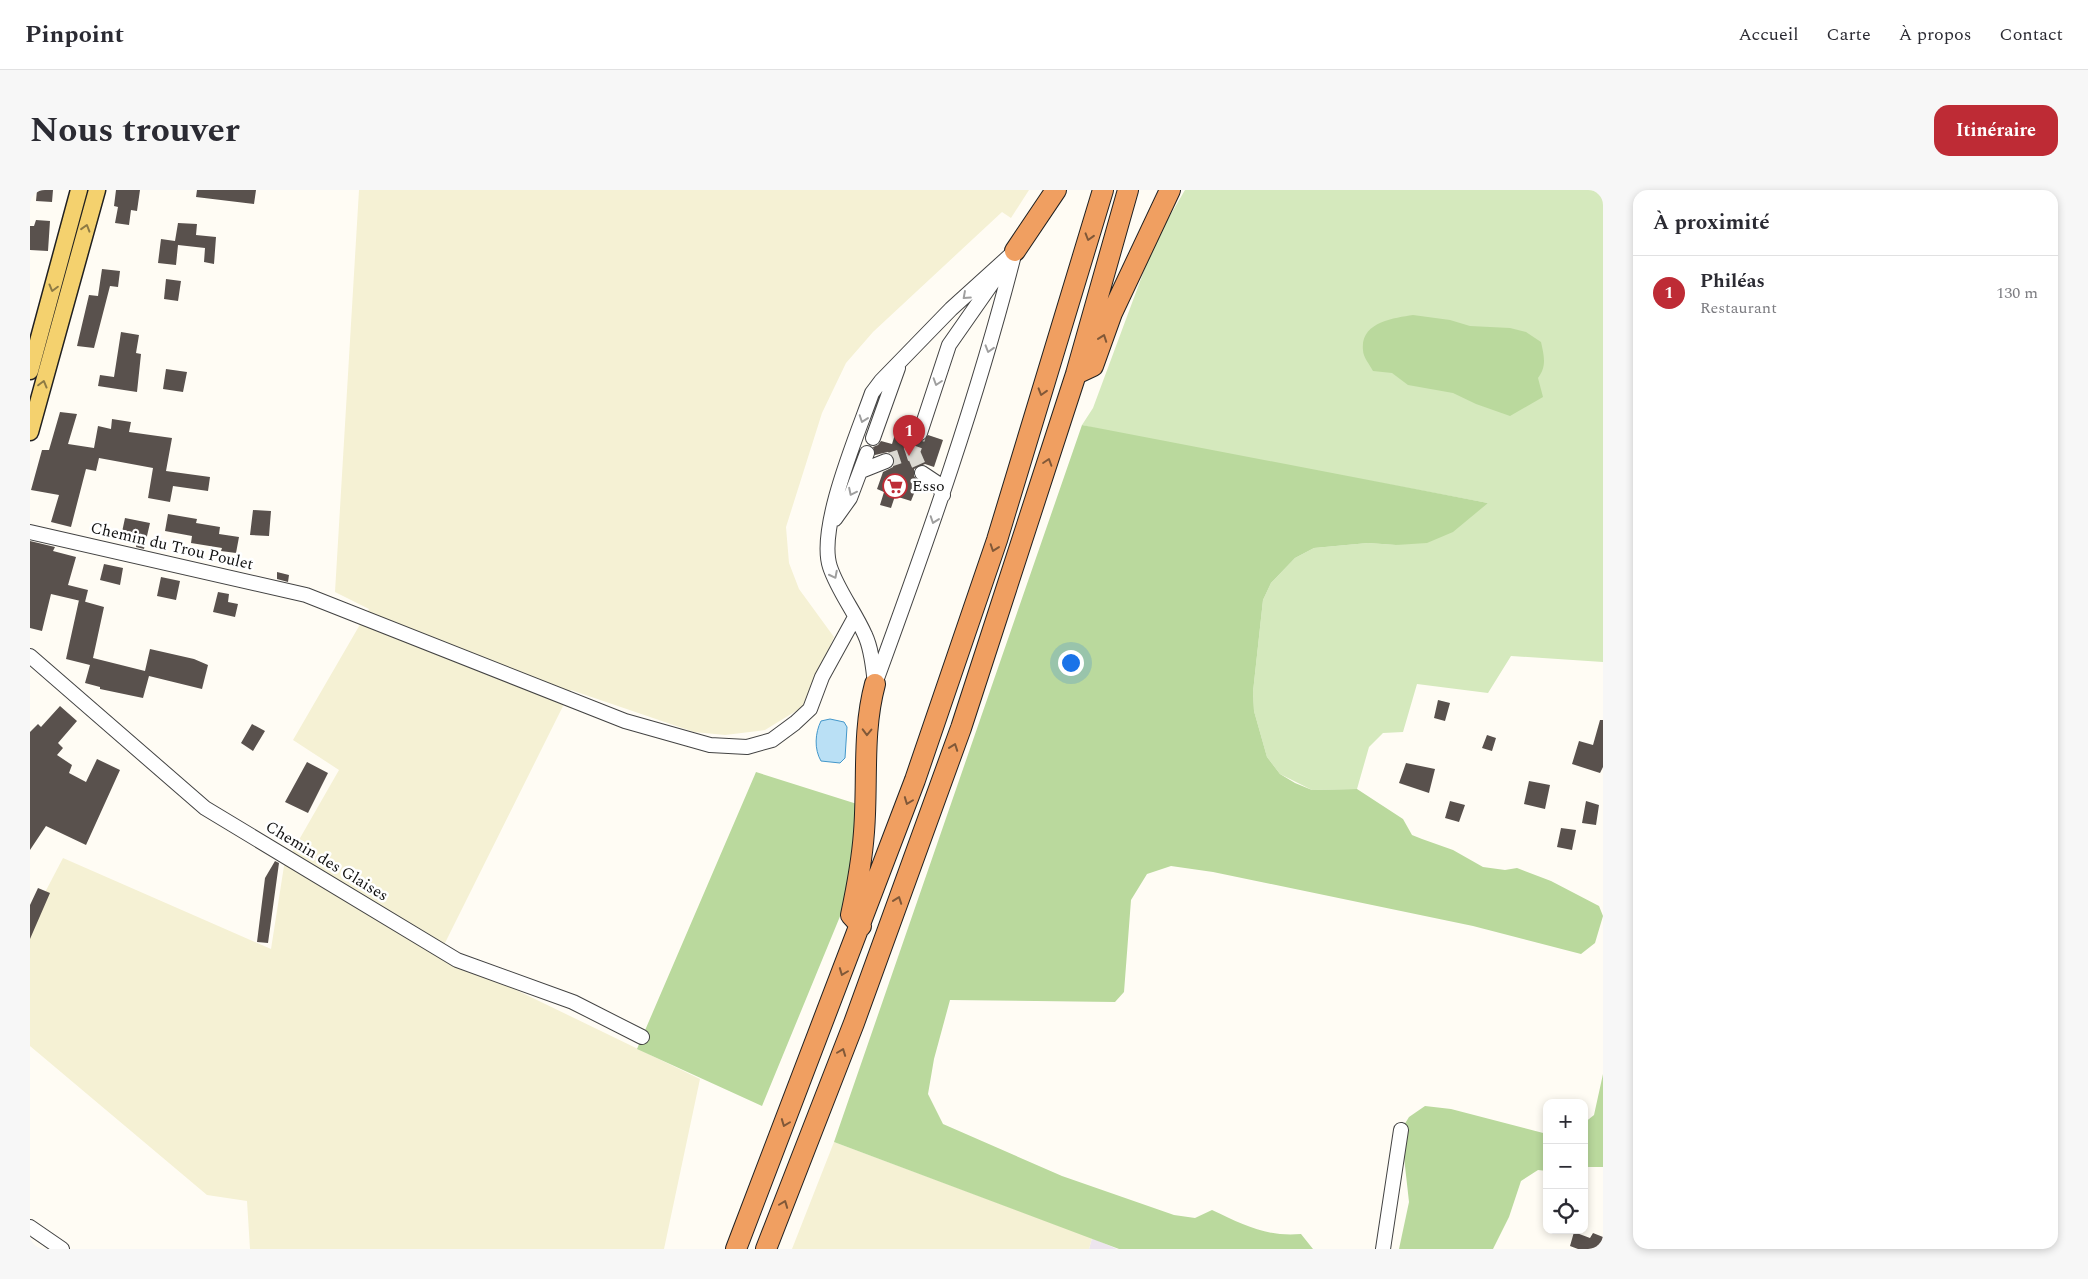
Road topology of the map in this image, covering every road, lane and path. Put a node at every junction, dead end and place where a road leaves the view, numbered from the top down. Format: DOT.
graph roads {
  1 [pos="79,190"];
  2 [pos="97,190"];
  3 [pos="1056,190"];
  4 [pos="1103,190"];
  5 [pos="1128,190"];
  6 [pos="1170,190"];
  7 [pos="1015,251"];
  8 [pos="904,356"];
  9 [pos="30,371"];
  10 [pos="1076,374"];
  11 [pos="30,432"];
  12 [pos="920,432"];
  13 [pos="873,438"];
  14 [pos="868,452"];
  15 [pos="886,461"];
  16 [pos="861,472"];
  17 [pos="922,473"];
  18 [pos="943,495"];
  19 [pos="829,528"];
  20 [pos="30,532"];
  21 [pos="855,617"];
  22 [pos="30,656"];
  23 [pos="875,684"];
  24 [pos="860,926"];
  25 [pos="642,1037"];
  26 [pos="1401,1130"];
  27 [pos="30,1227"];
  28 [pos="62,1249"];
  29 [pos="736,1249"];
  30 [pos="766,1249"];
  31 [pos="1383,1249"];
  1 -- 9 [label="main road, one-way"];
  11 -- 2 [label="main road, one-way"];
  3 -- 7 [label="highway"];
  4 -- 24 [label="highway, one-way"];
  5 -- 10 [label="highway"];
  10 -- 6 [label="highway, one-way"];
  7 -- 8 [label="street, one-way"];
  7 -- 12 [label="street, one-way"];
  7 -- 18 [label="street, one-way"];
  8 -- 13 [label="street"];
  8 -- 19 [label="street, one-way"];
  30 -- 10 [label="highway, one-way"];
  14 -- 16 [label="street"];
  15 -- 16 [label="street"];
  16 -- 19 [label="street, one-way"];
  17 -- 18 [label="street"];
  18 -- 23 [label="street, one-way"];
  19 -- 21 [label="street, one-way"];
  20 -- 21 [label="street, Chemin du Trou Poulet"];
  21 -- 23 [label="street"];
  22 -- 25 [label="street, Chemin des Glaises"];
  23 -- 24 [label="highway, one-way"];
  24 -- 29 [label="highway, one-way"];
  26 -- 31 [label="street"];
  27 -- 28 [label="street"];
}
